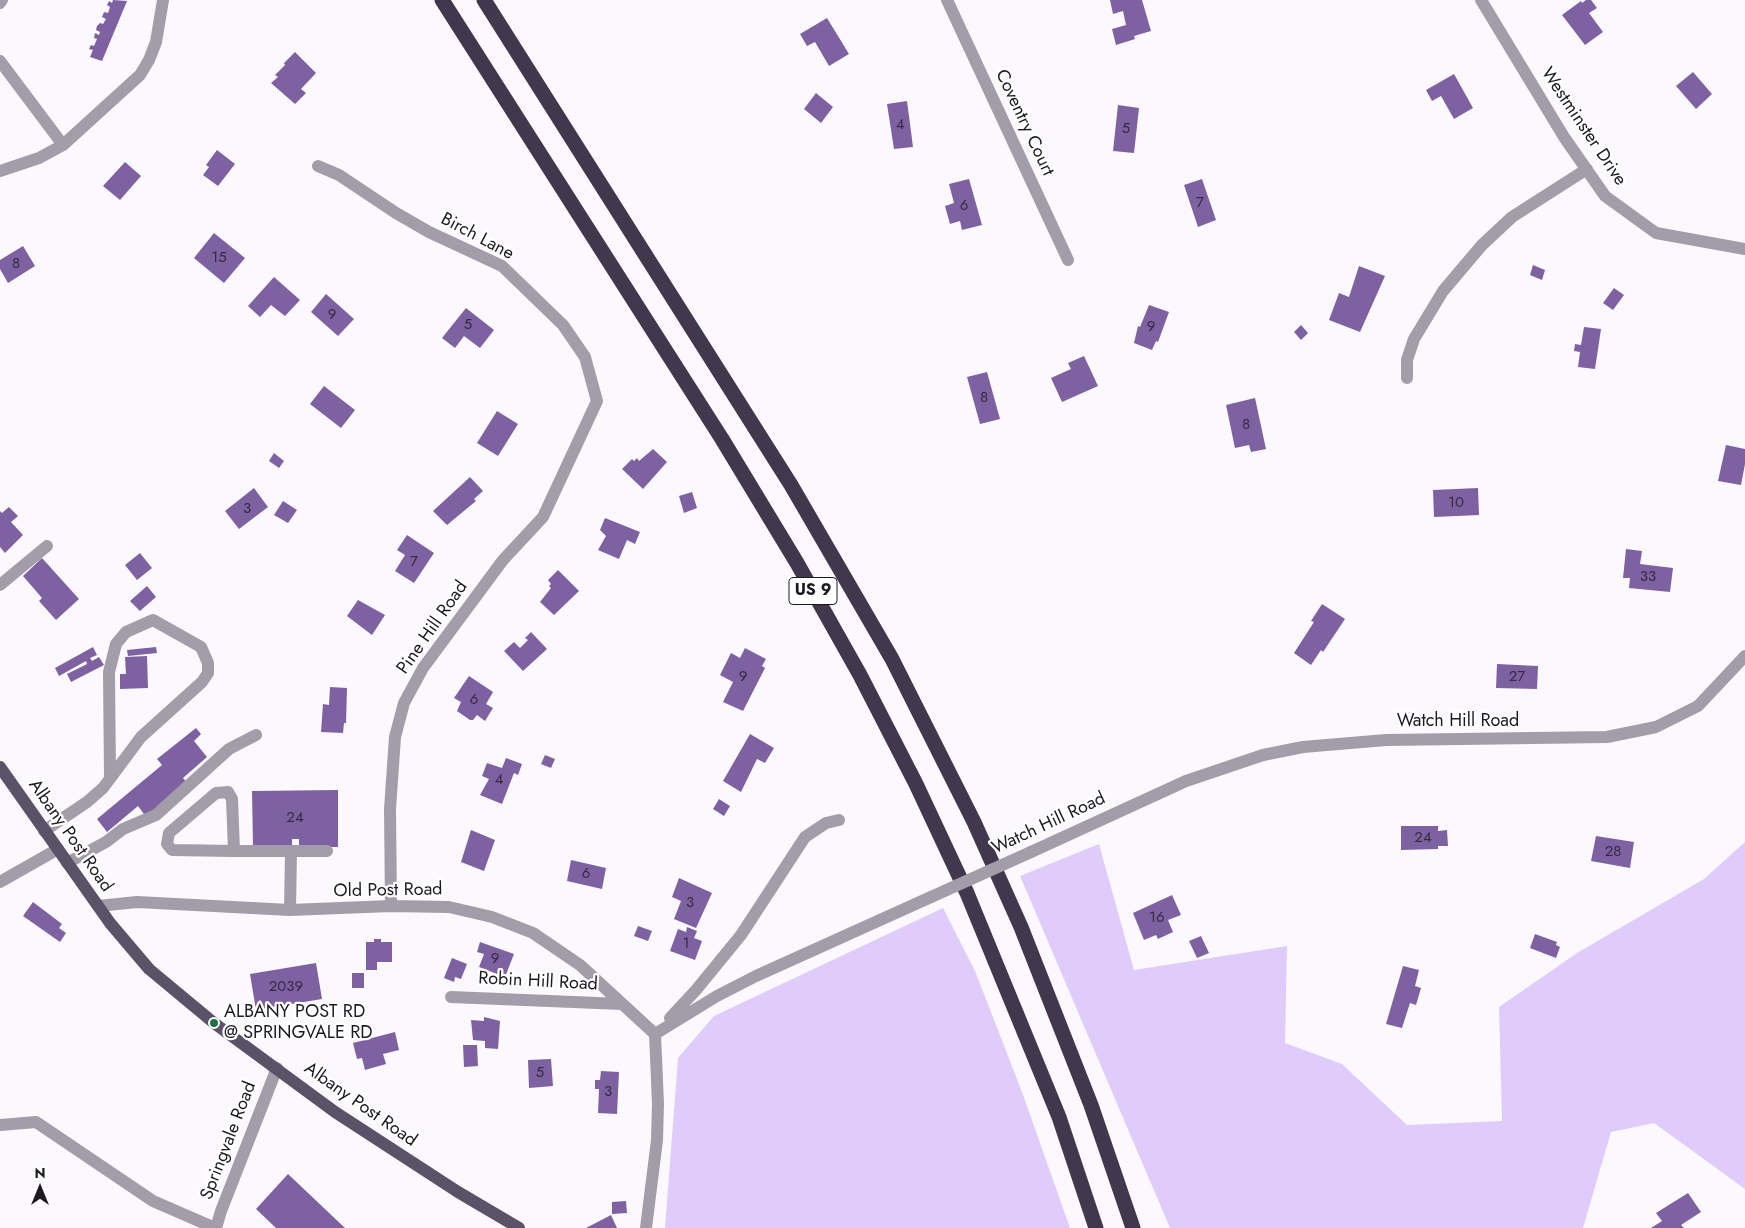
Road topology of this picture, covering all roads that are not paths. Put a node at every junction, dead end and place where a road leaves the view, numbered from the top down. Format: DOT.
graph roads {
  1 [pos="163,0"];
  2 [pos="442,0"];
  3 [pos="484,0"];
  4 [pos="948,0"];
  5 [pos="1481,0"];
  6 [pos="0,61"];
  7 [pos="63,146"];
  8 [pos="318,166"];
  9 [pos="1587,169"];
  10 [pos="0,171"];
  11 [pos="1745,249"];
  12 [pos="1068,260"];
  13 [pos="1407,378"];
  14 [pos="597,400"];
  15 [pos="47,546"];
  16 [pos="0,585"];
  17 [pos="1745,656"];
  18 [pos="256,735"];
  19 [pos="0,767"];
  20 [pos="110,778"];
  21 [pos="839,820"];
  22 [pos="44,831"];
  23 [pos="58,849"];
  24 [pos="234,851"];
  25 [pos="291,851"];
  26 [pos="327,851"];
  27 [pos="67,862"];
  28 [pos="0,882"];
  29 [pos="98,906"];
  30 [pos="391,906"];
  31 [pos="290,910"];
  32 [pos="451,997"];
  33 [pos="622,1004"];
  34 [pos="655,1034"];
  35 [pos="277,1068"];
  36 [pos="0,1125"];
  37 [pos="216,1228"];
  38 [pos="519,1228"];
  39 [pos="646,1228"];
  40 [pos="1096,1228"];
  41 [pos="1133,1228"];
  1 -- 7 [label="street"];
  2 -- 40 [label="highway, US 9"];
  3 -- 41 [label="highway, US 9"];
  4 -- 12 [label="street, Coventry Court"];
  5 -- 9 [label="street, Westminster Drive"];
  6 -- 7 [label="street"];
  7 -- 10 [label="street"];
  8 -- 14 [label="street, Birch Lane"];
  9 -- 11 [label="street, Westminster Drive"];
  9 -- 13 [label="street"];
  14 -- 30 [label="street, Pine Hill Road"];
  15 -- 16 [label="street"];
  17 -- 34 [label="street, Watch Hill Road, bridge"];
  18 -- 27 [label="street"];
  19 -- 22 [label="main road, Albany Post Road"];
  20 -- 20 [label="street"];
  20 -- 22 [label="street"];
  21 -- 34 [label="street"];
  22 -- 23 [label="main road, Albany Post Road"];
  23 -- 27 [label="main road, Albany Post Road"];
  23 -- 28 [label="street"];
  24 -- 24 [label="street"];
  24 -- 25 [label="street"];
  25 -- 26 [label="street"];
  25 -- 31 [label="street"];
  27 -- 29 [label="main road, Albany Post Road"];
  29 -- 31 [label="street, Old Post Road"];
  29 -- 35 [label="main road, Albany Post Road"];
  30 -- 31 [label="street, Old Post Road"];
  30 -- 33 [label="street, Old Post Road"];
  32 -- 33 [label="street, Robin Hill Road"];
  33 -- 34 [label="street, Old Post Road"];
  34 -- 39 [label="street"];
  35 -- 37 [label="street, Springvale Road"];
  35 -- 38 [label="main road, Albany Post Road"];
  36 -- 37 [label="street"];
}
